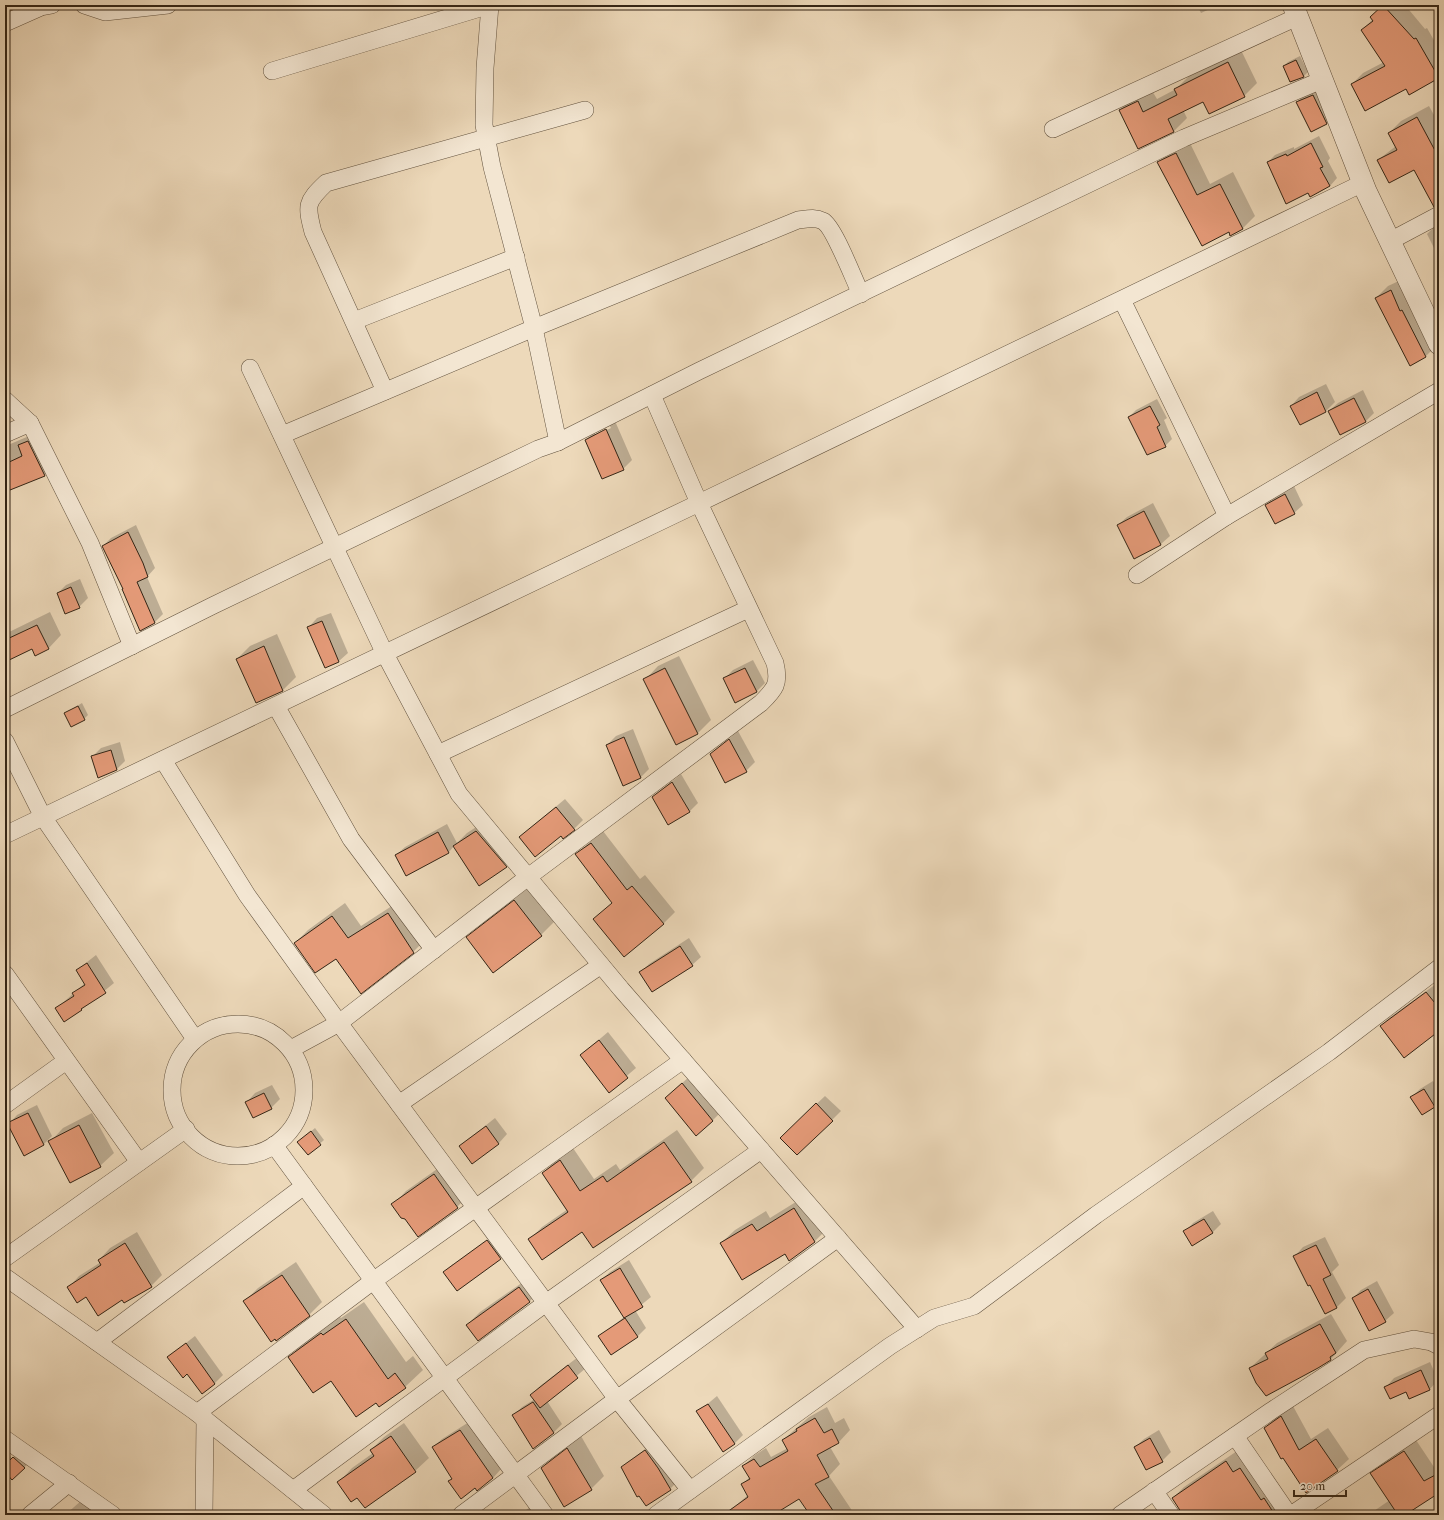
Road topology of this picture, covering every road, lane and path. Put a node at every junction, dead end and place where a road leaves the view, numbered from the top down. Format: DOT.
graph roads {
  1 [pos="52,5"];
  2 [pos="84,5"];
  3 [pos="168,5"];
  4 [pos="490,5"];
  5 [pos="1295,11"];
  6 [pos="5,23"];
  7 [pos="272,72"];
  8 [pos="1322,80"];
  9 [pos="585,110"];
  10 [pos="1053,129"];
  11 [pos="486,137"];
  12 [pos="1363,183"];
  13 [pos="1439,215"];
  14 [pos="1390,241"];
  15 [pos="516,257"];
  16 [pos="861,294"];
  17 [pos="1122,300"];
  18 [pos="354,321"];
  19 [pos="534,328"];
  20 [pos="1437,336"];
  21 [pos="250,368"];
  22 [pos="385,391"];
  23 [pos="1439,391"];
  24 [pos="652,395"];
  25 [pos="5,400"];
  26 [pos="30,423"];
  27 [pos="5,434"];
  28 [pos="282,435"];
  29 [pos="558,442"];
  30 [pos="699,503"];
  31 [pos="1227,516"];
  32 [pos="335,547"];
  33 [pos="1137,576"];
  34 [pos="748,610"];
  35 [pos="132,646"];
  36 [pos="384,654"];
  37 [pos="276,706"];
  38 [pos="5,709"];
  39 [pos="5,741"];
  40 [pos="438,754"];
  41 [pos="163,760"];
  42 [pos="43,817"];
  43 [pos="5,835"];
  44 [pos="528,877"];
  45 [pos="434,950"];
  46 [pos="601,965"];
  47 [pos="1439,968"];
  48 [pos="5,974"];
  49 [pos="338,1023"];
  50 [pos="195,1039"];
  51 [pos="291,1049"];
  52 [pos="683,1060"];
  53 [pos="66,1061"];
  54 [pos="399,1104"];
  55 [pos="5,1105"];
  56 [pos="186,1129"];
  57 [pos="274,1145"];
  58 [pos="761,1150"];
  59 [pos="140,1162"];
  60 [pos="304,1186"];
  61 [pos="476,1208"];
  62 [pos="838,1238"];
  63 [pos="5,1258"];
  64 [pos="5,1277"];
  65 [pos="373,1281"];
  66 [pos="546,1303"];
  67 [pos="917,1329"];
  68 [pos="97,1342"];
  69 [pos="1439,1346"];
  70 [pos="444,1377"];
  71 [pos="617,1399"];
  72 [pos="1439,1415"];
  73 [pos="201,1416"];
  74 [pos="1235,1436"];
  75 [pos="5,1439"];
  76 [pos="516,1475"];
  77 [pos="68,1483"];
  78 [pos="293,1490"];
  79 [pos="690,1490"];
  80 [pos="1154,1492"];
  81 [pos="660,1514"];
  82 [pos="1295,1514"];
  83 [pos="30,1515"];
  84 [pos="113,1515"];
  85 [pos="204,1515"];
  86 [pos="324,1515"];
  87 [pos="461,1515"];
  88 [pos="545,1515"];
  89 [pos="1120,1515"];
  90 [pos="1171,1515"];
  1 -- 6 [label="street"];
  2 -- 3 [label="street"];
  4 -- 7 [label="street"];
  4 -- 11 [label="street"];
  5 -- 8 [label="street"];
  5 -- 10 [label="street"];
  8 -- 12 [label="street"];
  8 -- 16 [label="street"];
  9 -- 11 [label="street"];
  11 -- 15 [label="street"];
  11 -- 18 [label="street"];
  12 -- 14 [label="street"];
  12 -- 17 [label="street"];
  13 -- 14 [label="street"];
  14 -- 20 [label="street"];
  15 -- 18 [label="street"];
  15 -- 19 [label="street"];
  16 -- 19 [label="street"];
  16 -- 24 [label="street"];
  17 -- 30 [label="street"];
  17 -- 31 [label="street"];
  18 -- 22 [label="street"];
  19 -- 22 [label="street"];
  19 -- 29 [label="street"];
  21 -- 28 [label="street"];
  22 -- 28 [label="street"];
  23 -- 31 [label="street"];
  24 -- 29 [label="street"];
  24 -- 30 [label="street"];
  25 -- 26 [label="street"];
  26 -- 27 [label="street"];
  26 -- 35 [label="street"];
  28 -- 32 [label="street"];
  29 -- 32 [label="street"];
  30 -- 34 [label="street"];
  30 -- 36 [label="street"];
  31 -- 33 [label="street"];
  32 -- 35 [label="street"];
  32 -- 36 [label="street"];
  34 -- 40 [label="street"];
  34 -- 44 [label="street"];
  35 -- 38 [label="street"];
  36 -- 37 [label="street"];
  36 -- 40 [label="street"];
  37 -- 41 [label="street"];
  37 -- 45 [label="street"];
  39 -- 42 [label="street"];
  40 -- 44 [label="street"];
  41 -- 42 [label="street"];
  41 -- 49 [label="street"];
  42 -- 43 [label="street"];
  42 -- 50 [label="street"];
  44 -- 45 [label="street"];
  44 -- 46 [label="street"];
  45 -- 49 [label="street"];
  46 -- 52 [label="street"];
  46 -- 54 [label="street"];
  47 -- 67 [label="street"];
  48 -- 53 [label="street"];
  49 -- 51 [label="street"];
  49 -- 54 [label="street"];
  50 -- 51 [label="street"];
  50 -- 56 [label="street"];
  51 -- 57 [label="street"];
  52 -- 58 [label="street"];
  52 -- 61 [label="street"];
  53 -- 55 [label="street"];
  53 -- 59 [label="street"];
  54 -- 61 [label="street"];
  56 -- 57 [label="street"];
  56 -- 59 [label="street"];
  57 -- 60 [label="street"];
  58 -- 62 [label="street"];
  58 -- 66 [label="street"];
  59 -- 63 [label="street"];
  60 -- 65 [label="street"];
  60 -- 68 [label="street"];
  61 -- 65 [label="street"];
  61 -- 66 [label="street"];
  62 -- 67 [label="street"];
  62 -- 71 [label="street"];
  64 -- 68 [label="street"];
  65 -- 70 [label="street"];
  65 -- 73 [label="street"];
  66 -- 70 [label="street"];
  66 -- 71 [label="street"];
  67 -- 79 [label="street"];
  68 -- 73 [label="street"];
  69 -- 74 [label="street"];
  70 -- 76 [label="street"];
  70 -- 78 [label="street"];
  71 -- 76 [label="street"];
  71 -- 79 [label="street"];
  72 -- 82 [label="street"];
  73 -- 78 [label="street"];
  73 -- 85 [label="street"];
  74 -- 80 [label="street"];
  74 -- 82 [label="street"];
  75 -- 77 [label="street"];
  76 -- 87 [label="street"];
  76 -- 88 [label="street"];
  77 -- 83 [label="street"];
  77 -- 84 [label="street"];
  78 -- 86 [label="street"];
  79 -- 81 [label="street"];
  80 -- 89 [label="street"];
  80 -- 90 [label="street"];
}
